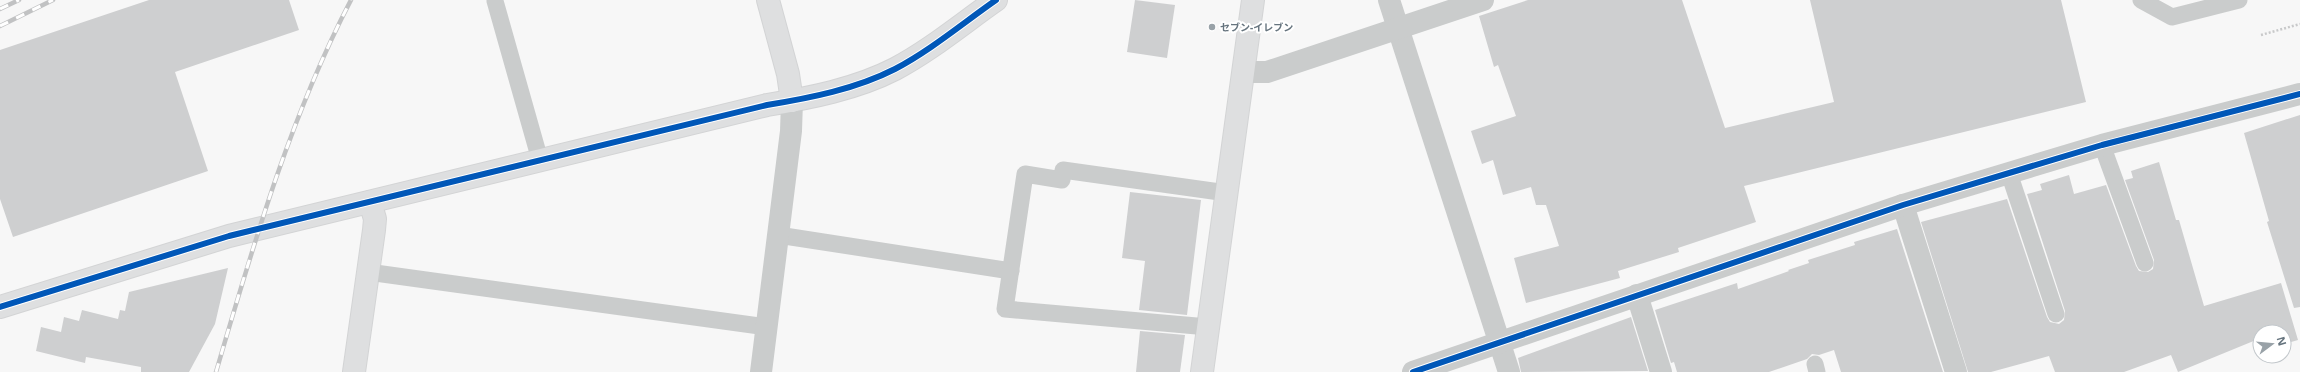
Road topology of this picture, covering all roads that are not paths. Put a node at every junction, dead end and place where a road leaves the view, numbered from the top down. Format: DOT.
graph roads {
  1 [pos="768,0"];
  2 [pos="996,0"];
  3 [pos="1253,0"];
  4 [pos="1389,0"];
  5 [pos="1483,0"];
  6 [pos="2141,0"];
  7 [pos="2239,0"];
  8 [pos="494,1"];
  9 [pos="1399,28"];
  10 [pos="1244,72"];
  11 [pos="2300,94"];
  12 [pos="792,100"];
  13 [pos="2102,145"];
  14 [pos="540,160"];
  15 [pos="2009,173"];
  16 [pos="1227,193"];
  17 [pos="370,202"];
  18 [pos="1903,205"];
  19 [pos="778,235"];
  20 [pos="2145,263"];
  21 [pos="1011,271"];
  22 [pos="368,272"];
  23 [pos="1637,295"];
  24 [pos="0,307"];
  25 [pos="2056,314"];
  26 [pos="767,327"];
  27 [pos="1208,327"];
  28 [pos="1499,343"];
  29 [pos="354,372"];
  30 [pos="761,372"];
  31 [pos="1202,372"];
  32 [pos="1412,372"];
  33 [pos="1509,372"];
  34 [pos="1662,372"];
  35 [pos="1956,372"];
  1 -- 12 [label="street"];
  2 -- 12 [label="street"];
  3 -- 10 [label="street"];
  4 -- 9 [label="street"];
  5 -- 9 [label="street"];
  6 -- 7 [label="lane"];
  8 -- 14 [label="lane"];
  9 -- 10 [label="street"];
  9 -- 28 [label="street"];
  10 -- 16 [label="street"];
  11 -- 13 [label="street"];
  12 -- 14 [label="street"];
  12 -- 19 [label="street"];
  13 -- 15 [label="street"];
  13 -- 20 [label="lane"];
  14 -- 17 [label="street"];
  15 -- 18 [label="street"];
  15 -- 25 [label="lane"];
  16 -- 21 [label="lane"];
  16 -- 27 [label="street"];
  17 -- 22 [label="street"];
  17 -- 24 [label="street"];
  18 -- 23 [label="street"];
  18 -- 35 [label="street"];
  19 -- 21 [label="lane"];
  19 -- 26 [label="street"];
  21 -- 27 [label="lane"];
  22 -- 26 [label="lane"];
  22 -- 29 [label="street"];
  23 -- 28 [label="street"];
  23 -- 34 [label="street"];
  26 -- 30 [label="street"];
  27 -- 31 [label="street"];
  28 -- 32 [label="street"];
  28 -- 33 [label="street"];
}
